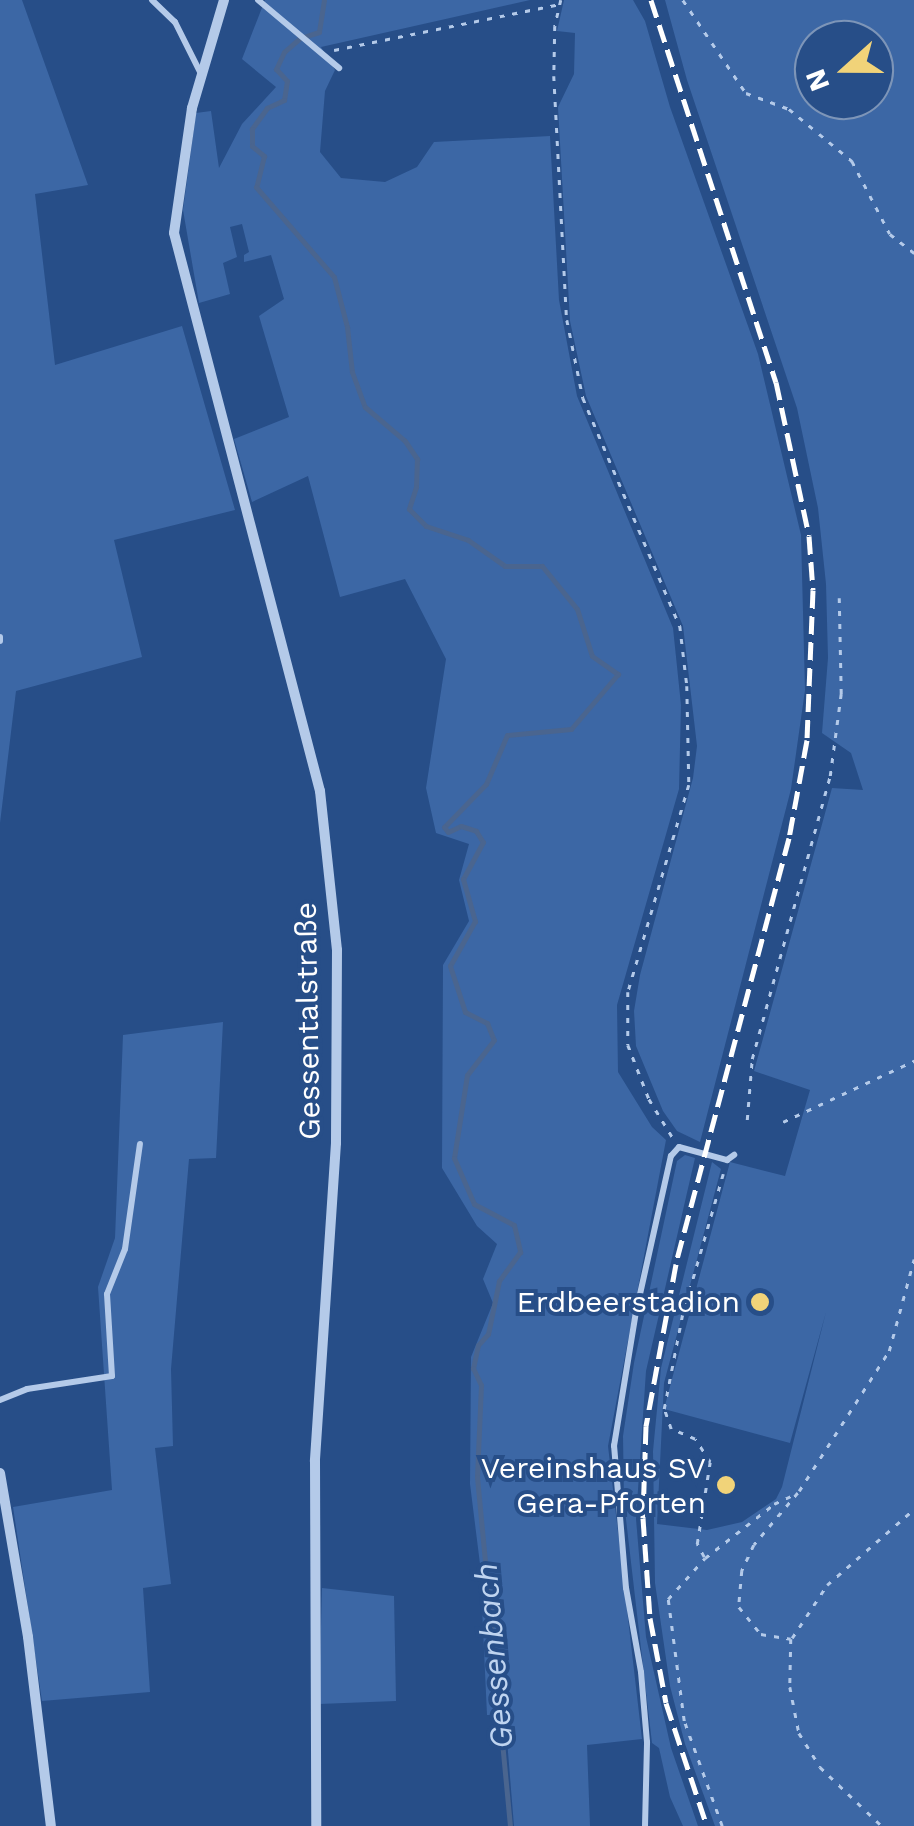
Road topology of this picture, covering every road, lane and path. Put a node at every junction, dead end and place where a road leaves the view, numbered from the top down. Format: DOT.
graph roads {
  1 [pos="152,0"];
  2 [pos="224,0"];
  3 [pos="258,0"];
  4 [pos="683,0"];
  5 [pos="560,2"];
  6 [pos="323,53"];
  7 [pos="339,68"];
  8 [pos="202,77"];
  9 [pos="914,252"];
  10 [pos="839,598"];
  11 [pos="914,1061"];
  12 [pos="747,1120"];
  13 [pos="783,1122"];
  14 [pos="140,1144"];
  15 [pos="679,1148"];
  16 [pos="730,1157"];
  17 [pos="914,1259"];
  18 [pos="0,1400"];
  19 [pos="0,1473"];
  20 [pos="798,1493"];
  21 [pos="914,1509"];
  22 [pos="705,1558"];
  23 [pos="791,1640"];
  24 [pos="51,1826"];
  25 [pos="316,1826"];
  26 [pos="645,1826"];
  27 [pos="722,1826"];
  28 [pos="882,1826"];
  1 -- 8 [label="lane"];
  2 -- 8 [label="street, Gessentalstraße"];
  3 -- 6 [label="lane"];
  4 -- 9 [label="path"];
  5 -- 6 [label="path"];
  5 -- 15 [label="path"];
  6 -- 7 [label="lane"];
  8 -- 25 [label="street, Gessentalstraße"];
  10 -- 12 [label="path"];
  11 -- 13 [label="path"];
  14 -- 18 [label="lane"];
  15 -- 16 [label="lane"];
  15 -- 26 [label="lane"];
  16 -- 22 [label="path"];
  17 -- 20 [label="path"];
  19 -- 24 [label="street"];
  20 -- 22 [label="path"];
  20 -- 23 [label="path"];
  21 -- 23 [label="path"];
  22 -- 27 [label="path"];
  23 -- 28 [label="path"];
}
